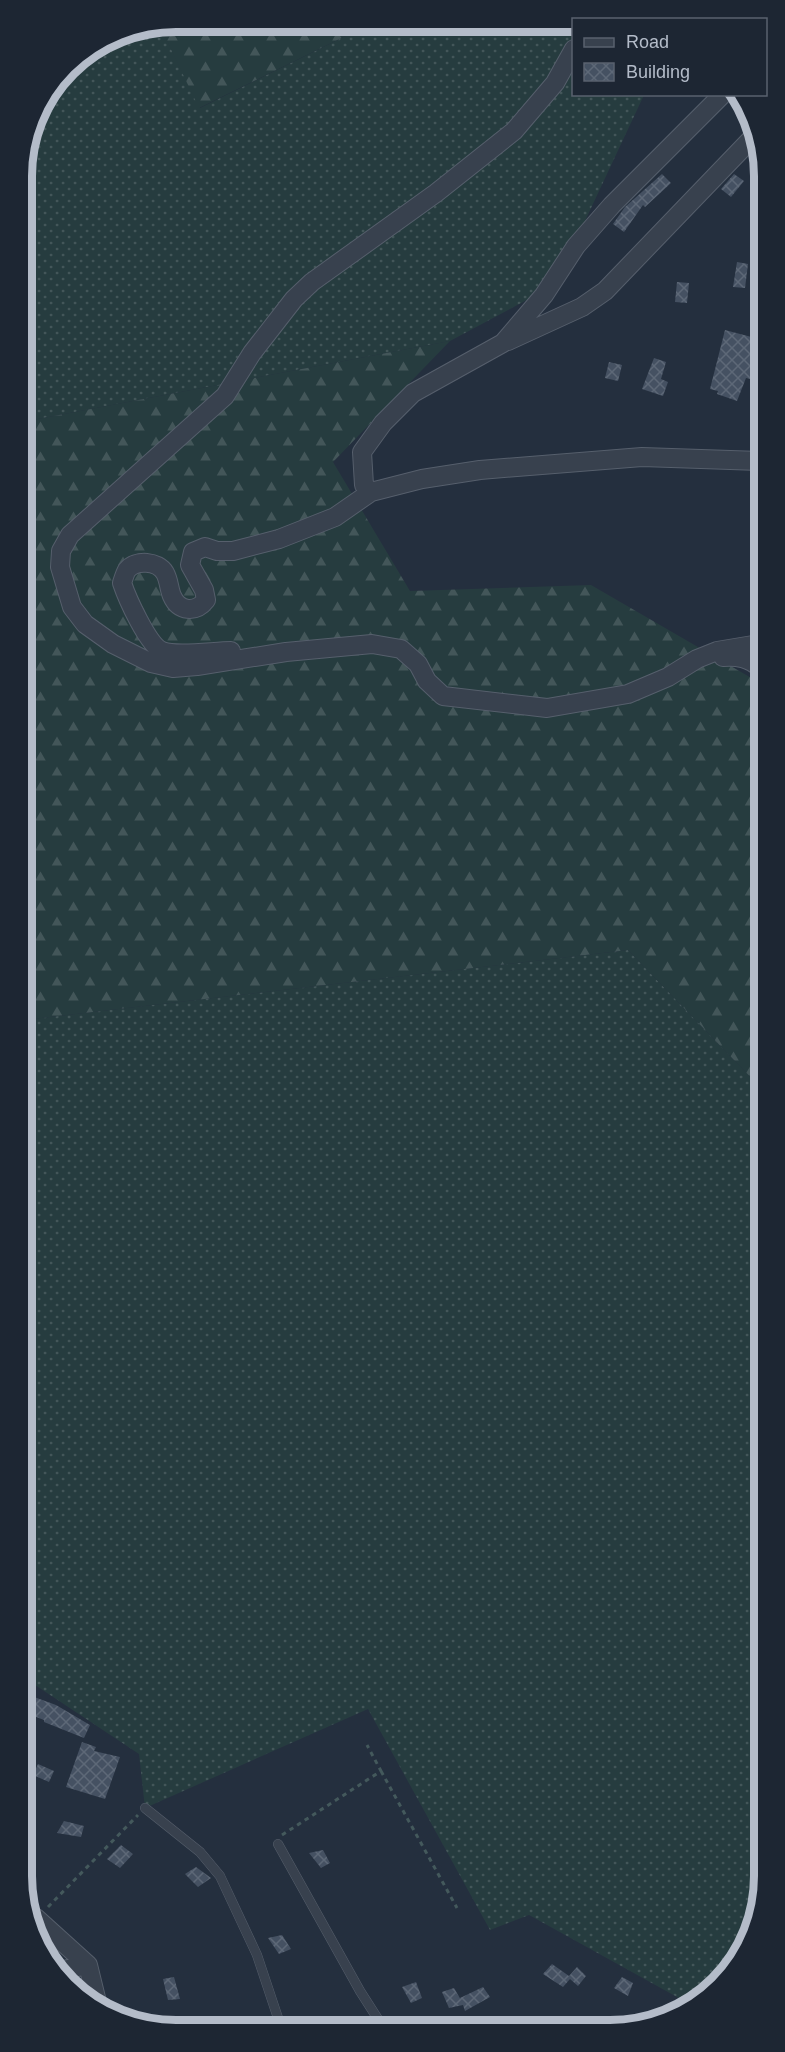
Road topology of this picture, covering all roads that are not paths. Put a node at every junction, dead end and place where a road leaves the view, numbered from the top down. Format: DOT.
graph roads {
  1 [pos="572,51"];
  2 [pos="721,96"];
  3 [pos="749,142"];
  4 [pos="503,343"];
  5 [pos="754,461"];
  6 [pos="371,492"];
  7 [pos="754,645"];
  8 [pos="286,652"];
  9 [pos="697,659"];
  10 [pos="754,664"];
  11 [pos="145,1808"];
  12 [pos="278,1844"];
  13 [pos="39,1923"];
  14 [pos="88,1965"];
  15 [pos="66,1969"];
  16 [pos="95,1996"];
  17 [pos="279,2020"];
  18 [pos="379,2020"];
  1 -- 8 [label="street"];
  2 -- 4 [label="street"];
  3 -- 4 [label="street"];
  4 -- 6 [label="street"];
  5 -- 6 [label="street"];
  6 -- 8 [label="street"];
  7 -- 9 [label="street"];
  8 -- 9 [label="street"];
  9 -- 10 [label="street"];
  11 -- 17 [label="lane"];
  12 -- 18 [label="lane"];
  13 -- 14 [label="street"];
  14 -- 15 [label="street"];
  14 -- 16 [label="street"];
}
